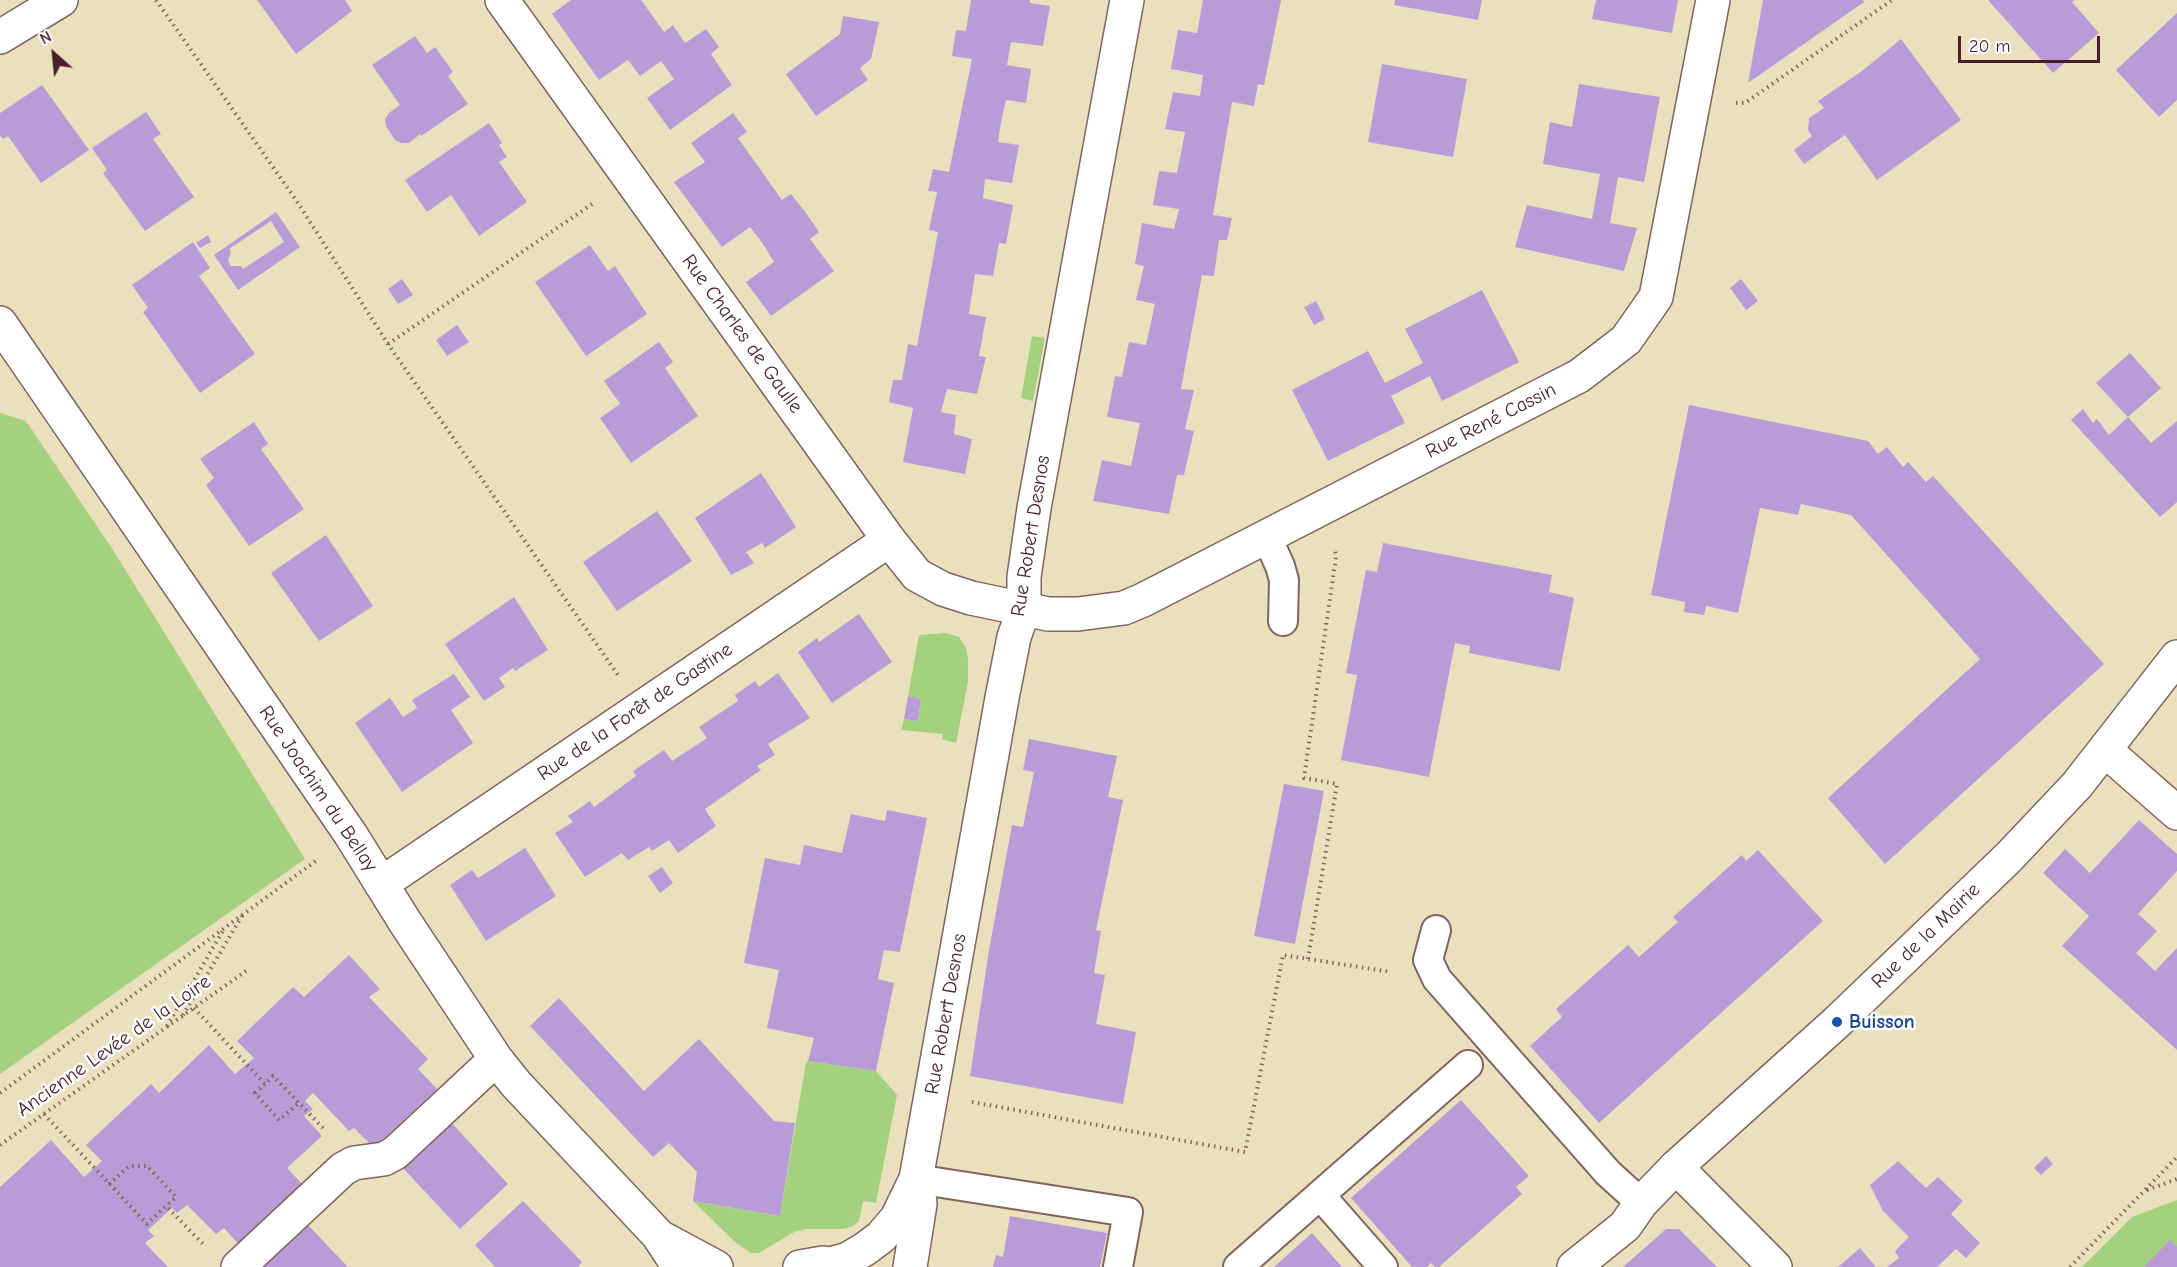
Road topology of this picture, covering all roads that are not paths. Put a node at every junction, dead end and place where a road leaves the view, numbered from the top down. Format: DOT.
graph roads {
  1 [pos="61,0"];
  2 [pos="502,0"];
  3 [pos="1127,0"];
  4 [pos="1713,0"];
  5 [pos="0,37"];
  6 [pos="0,323"];
  7 [pos="1266,537"];
  8 [pos="889,540"];
  9 [pos="1024,609"];
  10 [pos="1283,621"];
  11 [pos="2177,657"];
  12 [pos="2105,750"];
  13 [pos="2177,813"];
  14 [pos="381,884"];
  15 [pos="1436,930"];
  16 [pos="496,1059"];
  17 [pos="1467,1065"];
  18 [pos="1676,1167"];
  19 [pos="916,1179"];
  20 [pos="1320,1195"];
  21 [pos="1641,1203"];
  22 [pos="658,1235"];
  23 [pos="840,1265"];
  24 [pos="238,1267"];
  25 [pos="680,1267"];
  26 [pos="716,1267"];
  27 [pos="801,1267"];
  28 [pos="910,1267"];
  29 [pos="1118,1267"];
  30 [pos="1238,1267"];
  31 [pos="1383,1267"];
  32 [pos="1574,1267"];
  33 [pos="1775,1267"];
  1 -- 5 [label="street"];
  2 -- 8 [label="street, Rue Charles de Gaulle"];
  3 -- 9 [label="street, Rue Robert Desnos"];
  4 -- 7 [label="street, Rue René Cassin"];
  6 -- 14 [label="street, Rue Joachim du Bellay"];
  7 -- 9 [label="street, Rue René Cassin"];
  7 -- 10 [label="lane"];
  8 -- 9 [label="street, Rue Charles de Gaulle"];
  8 -- 14 [label="street, Rue de la Forêt de Gastine"];
  9 -- 19 [label="street, Rue Robert Desnos"];
  11 -- 12 [label="street, Rue de la Mairie"];
  12 -- 13 [label="street"];
  12 -- 18 [label="street, Rue de la Mairie"];
  14 -- 16 [label="street, Rue Joachim du Bellay"];
  15 -- 21 [label="lane"];
  16 -- 22 [label="street, Rue Joachim du Bellay"];
  16 -- 24 [label="street"];
  17 -- 20 [label="lane"];
  18 -- 21 [label="street, Rue de la Mairie"];
  18 -- 33 [label="street"];
  19 -- 23 [label="street, Rue Robert Desnos"];
  19 -- 28 [label="street, Rue Robert Desnos"];
  19 -- 29 [label="lane"];
  20 -- 30 [label="lane"];
  20 -- 31 [label="lane"];
  21 -- 32 [label="street, Rue de la Mairie"];
  22 -- 25 [label="street, Rue Joachim du Bellay"];
  22 -- 26 [label="street, Rue Joachim du Bellay"];
  23 -- 27 [label="street, Rue Robert Desnos"];
}
